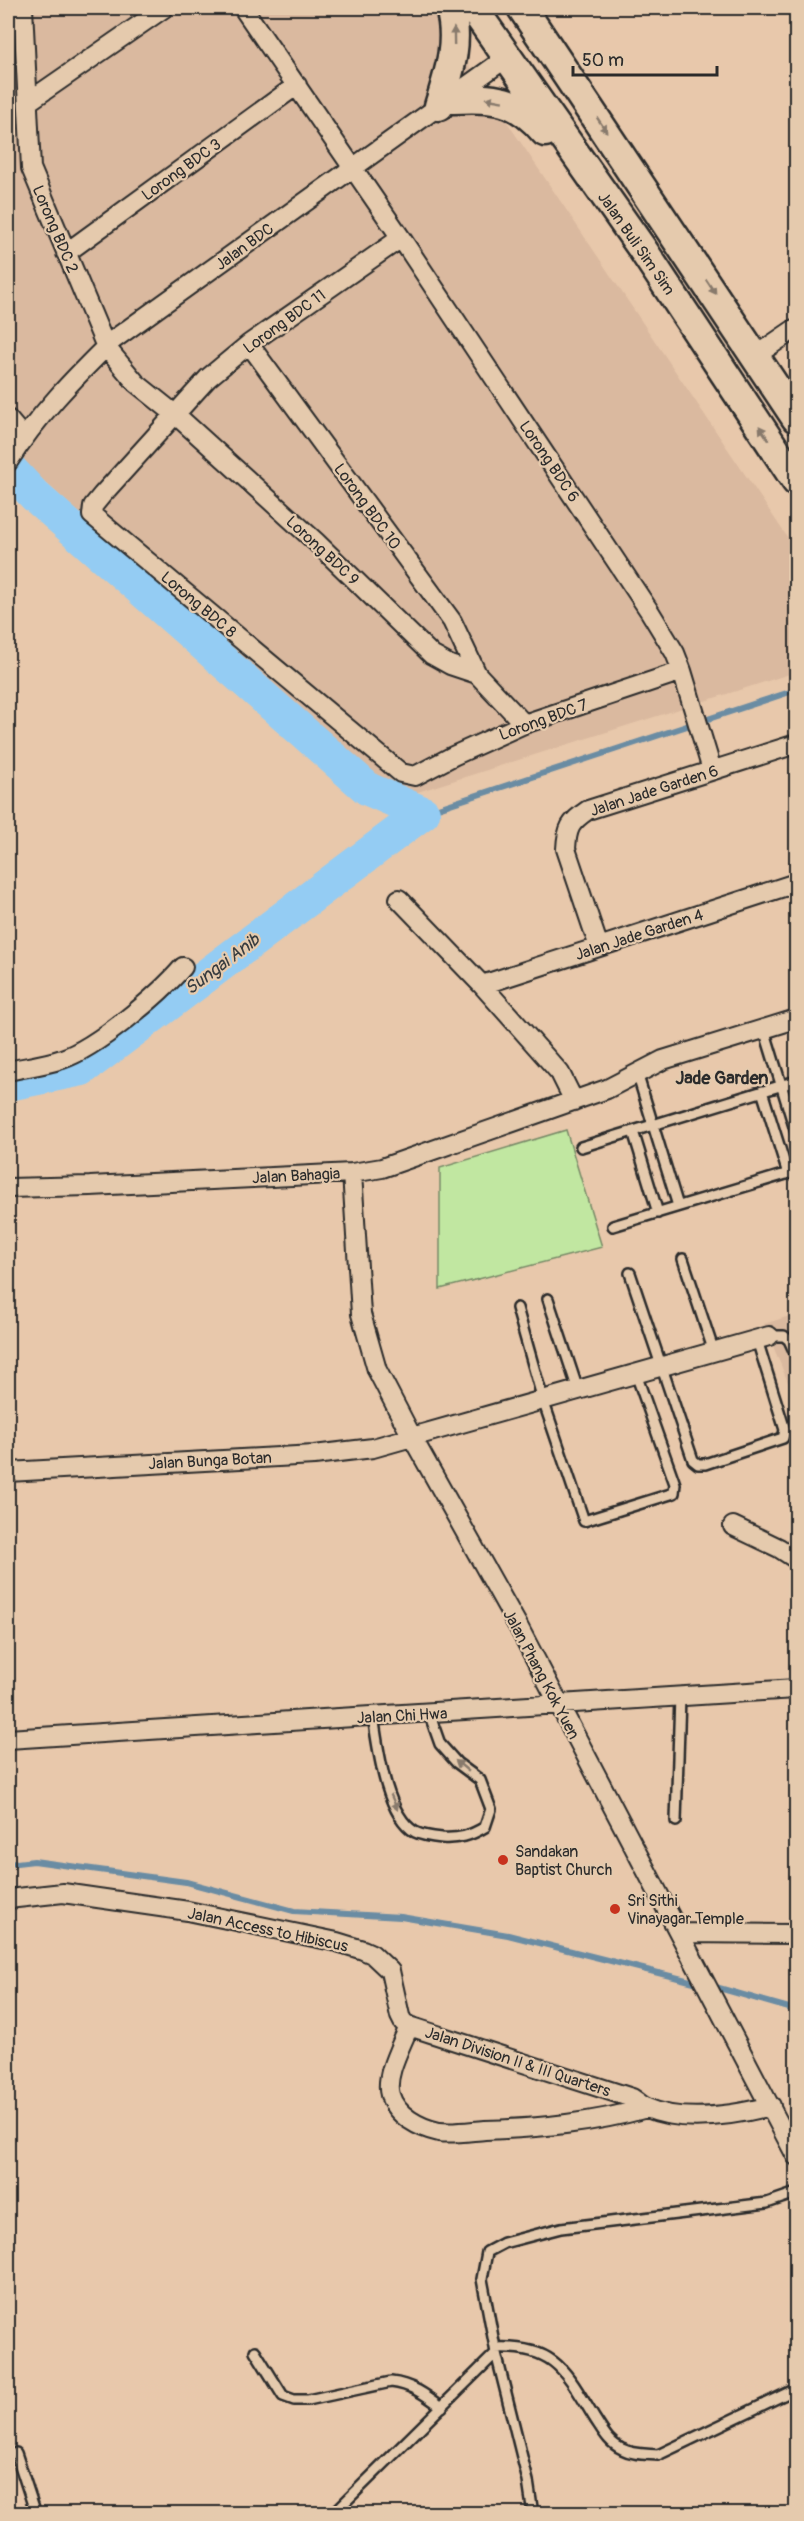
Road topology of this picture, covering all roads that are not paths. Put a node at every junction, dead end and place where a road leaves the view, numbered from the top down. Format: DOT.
graph roads {
  1 [pos="23,8"];
  2 [pos="164,8"];
  3 [pos="243,8"];
  4 [pos="450,8"];
  5 [pos="472,8"];
  6 [pos="513,8"];
  7 [pos="522,8"];
  8 [pos="506,58"];
  9 [pos="569,77"];
  10 [pos="297,85"];
  11 [pos="28,102"];
  12 [pos="444,102"];
  13 [pos="353,168"];
  14 [pos="612,207"];
  15 [pos="401,238"];
  16 [pos="66,253"];
  17 [pos="796,328"];
  18 [pos="249,344"];
  19 [pos="106,347"];
  20 [pos="756,356"];
  21 [pos="176,415"];
  22 [pos="796,418"];
  23 [pos="8,419"];
  24 [pos="24,438"];
  25 [pos="10,458"];
  26 [pos="796,482"];
  27 [pos="682,670"];
  28 [pos="477,674"];
  29 [pos="524,724"];
  30 [pos="796,744"];
  31 [pos="712,770"];
  32 [pos="408,776"];
  33 [pos="796,883"];
  34 [pos="399,899"];
  35 [pos="599,947"];
  36 [pos="183,967"];
  37 [pos="482,985"];
  38 [pos="796,1019"];
  39 [pos="764,1029"];
  40 [pos="8,1071"];
  41 [pos="637,1072"];
  42 [pos="796,1081"];
  43 [pos="782,1085"];
  44 [pos="762,1091"];
  45 [pos="574,1101"];
  46 [pos="653,1125"];
  47 [pos="633,1131"];
  48 [pos="796,1133"];
  49 [pos="581,1147"];
  50 [pos="792,1172"];
  51 [pos="352,1173"];
  52 [pos="8,1188"];
  53 [pos="678,1206"];
  54 [pos="658,1213"];
  55 [pos="613,1226"];
  56 [pos="683,1259"];
  57 [pos="630,1274"];
  58 [pos="548,1299"];
  59 [pos="517,1308"];
  60 [pos="763,1338"];
  61 [pos="714,1352"];
  62 [pos="796,1355"];
  63 [pos="663,1366"];
  64 [pos="636,1374"];
  65 [pos="578,1390"];
  66 [pos="543,1400"];
  67 [pos="411,1437"];
  68 [pos="8,1472"];
  69 [pos="733,1526"];
  70 [pos="796,1559"];
  71 [pos="796,1689"];
  72 [pos="680,1696"];
  73 [pos="558,1706"];
  74 [pos="429,1713"];
  75 [pos="373,1716"];
  76 [pos="8,1739"];
  77 [pos="676,1821"];
  78 [pos="8,1899"];
  79 [pos="679,1933"];
  80 [pos="796,1934"];
  81 [pos="409,2026"];
  82 [pos="771,2106"];
  83 [pos="647,2108"];
  84 [pos="796,2157"];
  85 [pos="796,2193"];
  86 [pos="255,2351"];
  87 [pos="495,2351"];
  88 [pos="796,2389"];
  89 [pos="442,2407"];
  90 [pos="16,2453"];
  91 [pos="36,2514"];
  92 [pos="333,2514"];
  93 [pos="533,2514"];
  1 -- 11 [label="street, Lorong BDC 2"];
  2 -- 11 [label="street"];
  3 -- 10 [label="street, Lorong BDC 6"];
  12 -- 4 [label="main road, one-way"];
  5 -- 8 [label="main road, Jalan Buli Sim Sim"];
  6 -- 8 [label="main road"];
  7 -- 9 [label="main road"];
  8 -- 9 [label="main road"];
  8 -- 12 [label="street, Jalan BDC"];
  8 -- 14 [label="main road, Jalan Buli Sim Sim"];
  9 -- 20 [label="main road, one-way"];
  10 -- 13 [label="street, Lorong BDC 6"];
  10 -- 16 [label="street, Lorong BDC 3"];
  11 -- 16 [label="street, Lorong BDC 2"];
  12 -- 13 [label="street, Jalan BDC"];
  14 -- 12 [label="main road, one-way"];
  13 -- 15 [label="street, Lorong BDC 6"];
  13 -- 19 [label="street, Jalan BDC"];
  26 -- 14 [label="main road, Jalan Buli Sim Sim, one-way"];
  15 -- 18 [label="street, Lorong BDC 11"];
  15 -- 27 [label="street, Lorong BDC 6"];
  16 -- 19 [label="street, Lorong BDC 2"];
  17 -- 20 [label="street"];
  18 -- 21 [label="street, Lorong BDC 11"];
  18 -- 28 [label="street, Lorong BDC 10"];
  19 -- 21 [label="street, Lorong BDC 2"];
  19 -- 24 [label="street, Jalan BDC"];
  20 -- 22 [label="main road"];
  21 -- 28 [label="street, Lorong BDC 9"];
  21 -- 32 [label="street, Lorong BDC 8"];
  23 -- 24 [label="street"];
  24 -- 25 [label="street, Jalan BDC"];
  27 -- 29 [label="street, Lorong BDC 7"];
  27 -- 31 [label="street, Lorong BDC 6"];
  28 -- 29 [label="street"];
  29 -- 32 [label="street, Lorong BDC 7"];
  30 -- 31 [label="street, Jalan Jade Garden 6"];
  31 -- 35 [label="street, Jalan Jade Garden 6"];
  33 -- 35 [label="street, Jalan Jade Garden 4"];
  34 -- 37 [label="street"];
  35 -- 37 [label="street, Jalan Jade Garden 4"];
  36 -- 40 [label="street"];
  37 -- 45 [label="street"];
  38 -- 39 [label="street, Jalan Bahagia"];
  39 -- 41 [label="street, Jalan Bahagia"];
  39 -- 43 [label="lane"];
  41 -- 45 [label="street, Jalan Bahagia"];
  41 -- 46 [label="lane"];
  42 -- 43 [label="lane"];
  43 -- 44 [label="lane"];
  43 -- 48 [label="lane"];
  44 -- 46 [label="lane"];
  44 -- 50 [label="lane"];
  45 -- 51 [label="street, Jalan Bahagia"];
  46 -- 47 [label="lane"];
  46 -- 53 [label="lane"];
  47 -- 49 [label="lane"];
  47 -- 54 [label="lane"];
  50 -- 53 [label="lane"];
  51 -- 52 [label="street, Jalan Bahagia"];
  51 -- 67 [label="street, Jalan Phang Kok Yuen"];
  53 -- 54 [label="lane"];
  54 -- 55 [label="lane"];
  56 -- 61 [label="lane"];
  57 -- 63 [label="lane"];
  58 -- 65 [label="lane"];
  59 -- 66 [label="lane"];
  60 -- 61 [label="street, Jalan Bunga Botan"];
  60 -- 62 [label="lane"];
  60 -- 63 [label="lane"];
  61 -- 63 [label="street, Jalan Bunga Botan"];
  63 -- 64 [label="street, Jalan Bunga Botan"];
  64 -- 65 [label="street, Jalan Bunga Botan"];
  64 -- 66 [label="lane"];
  65 -- 66 [label="street, Jalan Bunga Botan"];
  66 -- 67 [label="street, Jalan Bunga Botan"];
  67 -- 68 [label="street, Jalan Bunga Botan"];
  67 -- 73 [label="street, Jalan Phang Kok Yuen"];
  69 -- 70 [label="street"];
  71 -- 72 [label="street, Jalan Chi Hwa"];
  72 -- 73 [label="street, Jalan Chi Hwa"];
  72 -- 77 [label="lane"];
  73 -- 74 [label="street, Jalan Chi Hwa"];
  73 -- 79 [label="street, Jalan Phang Kok Yuen"];
  74 -- 75 [label="street, Jalan Chi Hwa"];
  75 -- 74 [label="lane, one-way"];
  75 -- 76 [label="street, Jalan Chi Hwa"];
  78 -- 81 [label="street, Jalan Access to Hibiscus"];
  79 -- 80 [label="street"];
  79 -- 82 [label="street, Jalan Phang Kok Yuen"];
  81 -- 83 [label="street, Jalan Division II & III Quarters"];
  81 -- 83 [label="street, Jalan Division II & III Quarters"];
  82 -- 83 [label="street, Jalan Division II & III Quarters"];
  82 -- 84 [label="street, Jalan Phang Kok Yuen"];
  85 -- 87 [label="lane"];
  86 -- 89 [label="lane"];
  87 -- 88 [label="lane"];
  87 -- 89 [label="lane"];
  87 -- 93 [label="lane"];
  89 -- 92 [label="lane"];
  90 -- 91 [label="lane"];
}
